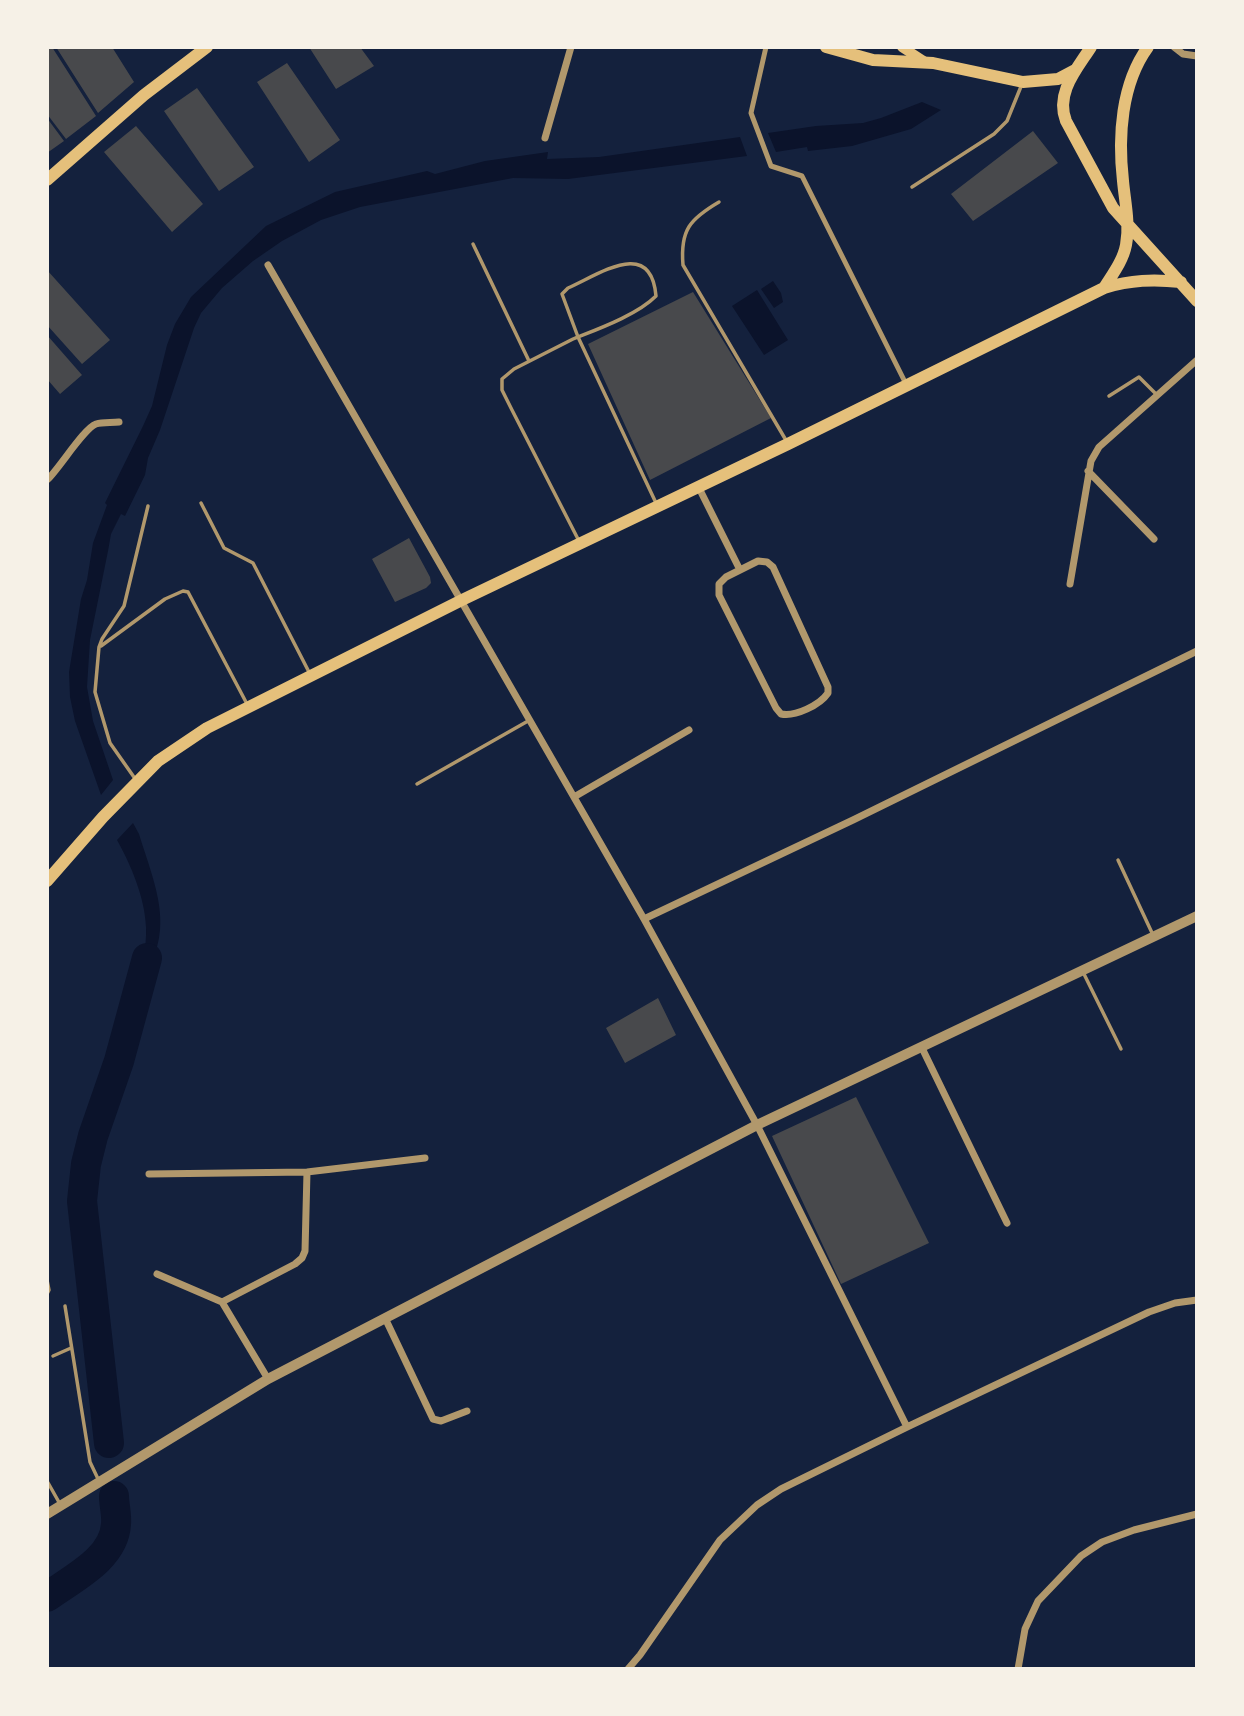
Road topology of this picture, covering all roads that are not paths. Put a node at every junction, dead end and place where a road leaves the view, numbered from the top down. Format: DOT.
graph roads {
  1 [pos="206,47"];
  2 [pos="571,47"];
  3 [pos="766,47"];
  4 [pos="826,47"];
  5 [pos="902,47"];
  6 [pos="1091,47"];
  7 [pos="1148,47"];
  8 [pos="1174,47"];
  9 [pos="1197,56"];
  10 [pos="925,62"];
  11 [pos="1075,70"];
  12 [pos="1023,82"];
  13 [pos="545,138"];
  14 [pos="47,180"];
  15 [pos="912,187"];
  16 [pos="719,202"];
  17 [pos="1129,225"];
  18 [pos="473,244"];
  19 [pos="268,265"];
  20 [pos="1181,282"];
  21 [pos="1104,288"];
  22 [pos="1197,301"];
  23 [pos="578,337"];
  24 [pos="1197,360"];
  25 [pos="529,361"];
  26 [pos="906,384"];
  27 [pos="1157,395"];
  28 [pos="1109,396"];
  29 [pos="119,422"];
  30 [pos="788,444"];
  31 [pos="1088,471"];
  32 [pos="47,480"];
  33 [pos="698,486"];
  34 [pos="201,503"];
  35 [pos="657,505"];
  36 [pos="148,506"];
  37 [pos="1154,539"];
  38 [pos="580,542"];
  39 [pos="740,570"];
  40 [pos="1070,584"];
  41 [pos="461,600"];
  42 [pos="99,647"];
  43 [pos="1197,650"];
  44 [pos="311,676"];
  45 [pos="248,707"];
  46 [pos="530,720"];
  47 [pos="689,730"];
  48 [pos="137,781"];
  49 [pos="417,785"];
  50 [pos="574,797"];
  51 [pos="1118,860"];
  52 [pos="47,881"];
  53 [pos="1197,916"];
  54 [pos="644,919"];
  55 [pos="1154,937"];
  56 [pos="1082,970"];
  57 [pos="922,1048"];
  58 [pos="1121,1049"];
  59 [pos="757,1125"];
  60 [pos="425,1158"];
  61 [pos="307,1172"];
  62 [pos="149,1174"];
  63 [pos="1007,1223"];
  64 [pos="157,1274"];
  65 [pos="47,1280"];
  66 [pos="47,1294"];
  67 [pos="1197,1300"];
  68 [pos="222,1302"];
  69 [pos="65,1306"];
  70 [pos="385,1318"];
  71 [pos="71,1348"];
  72 [pos="52,1356"];
  73 [pos="268,1379"];
  74 [pos="467,1410"];
  75 [pos="908,1427"];
  76 [pos="47,1481"];
  77 [pos="100,1483"];
  78 [pos="61,1506"];
  79 [pos="47,1514"];
  80 [pos="1197,1514"];
  81 [pos="628,1669"];
  82 [pos="1018,1669"];
  1 -- 14 [label="main road"];
  2 -- 13 [label="street"];
  3 -- 26 [label="street"];
  4 -- 10 [label="main road"];
  5 -- 10 [label="main road"];
  6 -- 11 [label="main road"];
  7 -- 17 [label="main road"];
  8 -- 9 [label="street"];
  10 -- 12 [label="main road"];
  11 -- 12 [label="main road"];
  11 -- 17 [label="main road"];
  12 -- 15 [label="lane"];
  16 -- 30 [label="lane"];
  17 -- 20 [label="main road"];
  17 -- 21 [label="main road"];
  18 -- 25 [label="lane"];
  19 -- 41 [label="street"];
  20 -- 21 [label="main road"];
  20 -- 22 [label="main road"];
  21 -- 26 [label="main road"];
  23 -- 23 [label="lane"];
  23 -- 25 [label="lane"];
  23 -- 35 [label="lane"];
  24 -- 27 [label="street"];
  25 -- 38 [label="lane"];
  26 -- 30 [label="main road"];
  27 -- 28 [label="lane"];
  27 -- 31 [label="street"];
  29 -- 32 [label="street"];
  30 -- 33 [label="main road"];
  31 -- 37 [label="street"];
  31 -- 40 [label="street"];
  33 -- 35 [label="main road"];
  33 -- 39 [label="street"];
  34 -- 44 [label="lane"];
  35 -- 38 [label="main road"];
  36 -- 42 [label="lane"];
  38 -- 41 [label="main road"];
  39 -- 39 [label="street"];
  41 -- 44 [label="main road"];
  41 -- 46 [label="street"];
  42 -- 45 [label="lane"];
  42 -- 48 [label="lane"];
  43 -- 54 [label="street"];
  44 -- 45 [label="main road"];
  45 -- 48 [label="main road"];
  46 -- 49 [label="lane"];
  46 -- 50 [label="street"];
  47 -- 50 [label="street"];
  48 -- 52 [label="main road"];
  50 -- 54 [label="street"];
  51 -- 55 [label="lane"];
  53 -- 55 [label="street"];
  54 -- 59 [label="street"];
  55 -- 56 [label="street"];
  56 -- 57 [label="street"];
  56 -- 58 [label="lane"];
  57 -- 59 [label="street"];
  57 -- 63 [label="street"];
  59 -- 70 [label="street"];
  59 -- 75 [label="street"];
  60 -- 61 [label="street"];
  61 -- 62 [label="street"];
  61 -- 68 [label="street"];
  64 -- 68 [label="street"];
  65 -- 66 [label="lane"];
  67 -- 75 [label="street"];
  68 -- 73 [label="street"];
  69 -- 71 [label="lane"];
  70 -- 73 [label="street"];
  70 -- 74 [label="street"];
  71 -- 72 [label="lane"];
  71 -- 77 [label="lane"];
  73 -- 77 [label="street"];
  75 -- 81 [label="street"];
  76 -- 78 [label="lane"];
  77 -- 78 [label="street"];
  78 -- 79 [label="street"];
  80 -- 82 [label="street"];
}
